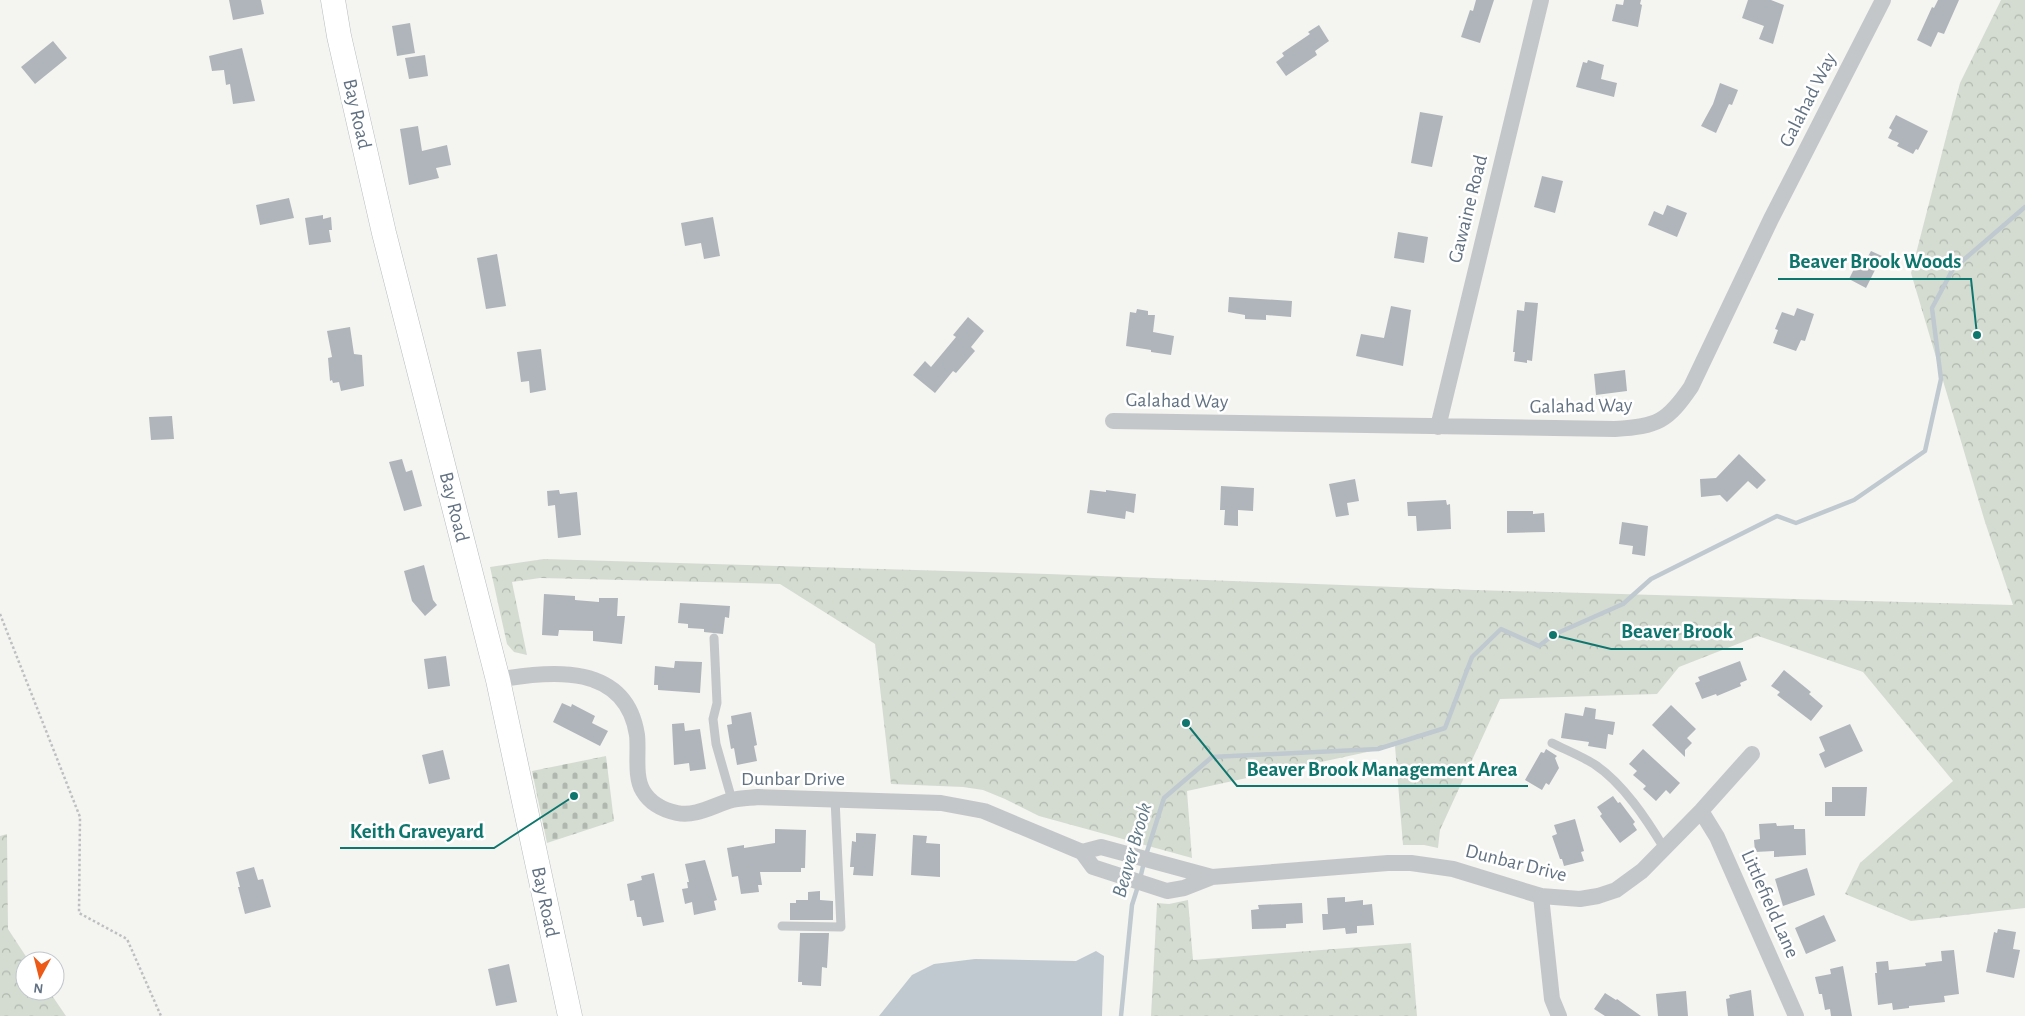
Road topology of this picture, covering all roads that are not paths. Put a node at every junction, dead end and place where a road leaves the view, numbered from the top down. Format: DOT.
graph roads {
  1 [pos="333,0"];
  2 [pos="1541,0"];
  3 [pos="1883,0"];
  4 [pos="1113,421"];
  5 [pos="1438,428"];
  6 [pos="714,638"];
  7 [pos="498,680"];
  8 [pos="1552,743"];
  9 [pos="1752,754"];
  10 [pos="835,799"];
  11 [pos="732,800"];
  12 [pos="1701,810"];
  13 [pos="1664,848"];
  14 [pos="1082,852"];
  15 [pos="1212,878"];
  16 [pos="1541,896"];
  17 [pos="782,926"];
  18 [pos="1557,1015"];
  19 [pos="570,1016"];
  20 [pos="1796,1016"];
  1 -- 7 [label="main road, Bay Road"];
  2 -- 5 [label="street, Gawaine Road"];
  3 -- 5 [label="street, Galahad Way"];
  4 -- 5 [label="street, Galahad Way"];
  6 -- 11 [label="lane"];
  7 -- 11 [label="street, Dunbar Drive"];
  7 -- 19 [label="main road, Bay Road"];
  8 -- 13 [label="lane"];
  9 -- 12 [label="street, Dunbar Drive"];
  10 -- 11 [label="street, Dunbar Drive"];
  10 -- 14 [label="street, Dunbar Drive"];
  10 -- 17 [label="lane"];
  12 -- 13 [label="street, Dunbar Drive"];
  12 -- 20 [label="street, Littlefield Lane"];
  13 -- 16 [label="street, Dunbar Drive"];
  14 -- 15 [label="street, Dunbar Drive"];
  14 -- 15 [label="street, Dunbar Drive"];
  15 -- 16 [label="street, Dunbar Drive"];
  16 -- 18 [label="street"];
}
